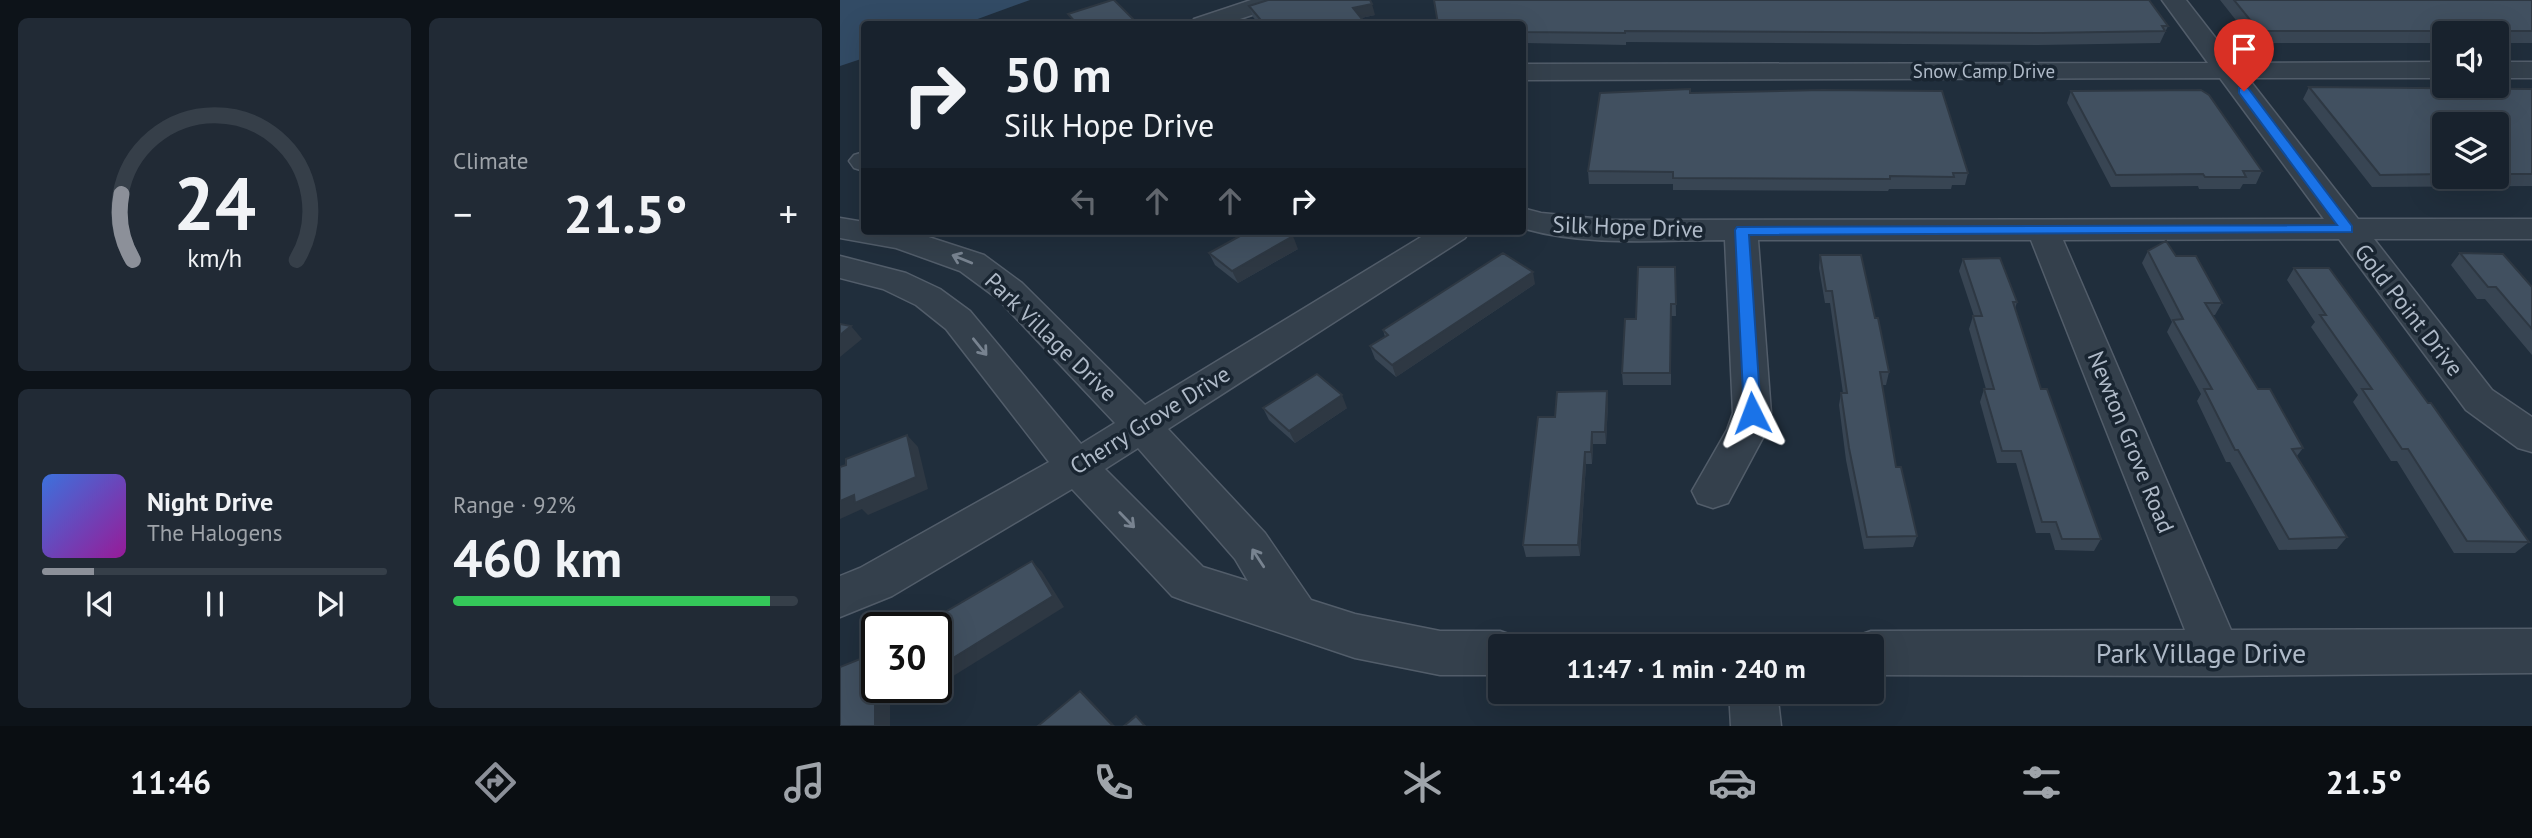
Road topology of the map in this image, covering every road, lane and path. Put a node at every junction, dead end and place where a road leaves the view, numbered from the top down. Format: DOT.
graph roads {
  1 [pos="1274,0"];
  2 [pos="2174,0"];
  3 [pos="1212,21"];
  4 [pos="2432,70"];
  5 [pos="2509,70"];
  6 [pos="2532,70"];
  7 [pos="2229,71"];
  8 [pos="1526,72"];
  9 [pos="1526,219"];
  10 [pos="840,228"];
  11 [pos="2347,229"];
  12 [pos="2532,229"];
  13 [pos="1741,230"];
  14 [pos="2043,230"];
  15 [pos="861,232"];
  16 [pos="881,235"];
  17 [pos="1448,235"];
  18 [pos="840,267"];
  19 [pos="1140,425"];
  20 [pos="2532,438"];
  21 [pos="1076,467"];
  22 [pos="1713,491"];
  23 [pos="840,597"];
  24 [pos="1295,616"];
  25 [pos="2532,651"];
  26 [pos="1488,653"];
  27 [pos="1884,653"];
  28 [pos="2218,654"];
  29 [pos="1755,704"];
  30 [pos="1756,726"];
  1 -- 3 [label="street"];
  2 -- 7 [label="street, Gold Point Drive"];
  4 -- 7 [label="street, Snow Camp Drive"];
  5 -- 6 [label="street"];
  7 -- 8 [label="street, Snow Camp Drive"];
  7 -- 11 [label="street, Gold Point Drive"];
  9 -- 13 [label="street, Silk Hope Drive"];
  15 -- 10 [label="street, Park Village Drive, one-way"];
  11 -- 12 [label="street, Silk Hope Drive"];
  11 -- 14 [label="street, Silk Hope Drive"];
  11 -- 20 [label="street, Gold Point Drive"];
  13 -- 14 [label="street, Silk Hope Drive"];
  13 -- 22 [label="street"];
  14 -- 28 [label="street, Newton Grove Road"];
  19 -- 16 [label="street, Park Village Drive, one-way"];
  17 -- 19 [label="street, Cherry Grove Drive"];
  18 -- 21 [label="street, one-way"];
  19 -- 21 [label="street, Cherry Grove Drive"];
  24 -- 19 [label="street, Park Village Drive, one-way"];
  21 -- 23 [label="street, Cherry Grove Drive"];
  21 -- 24 [label="street, one-way"];
  24 -- 26 [label="street"];
  25 -- 28 [label="street, Park Village Drive"];
  27 -- 28 [label="street, Park Village Drive"];
  29 -- 30 [label="street"];
}
